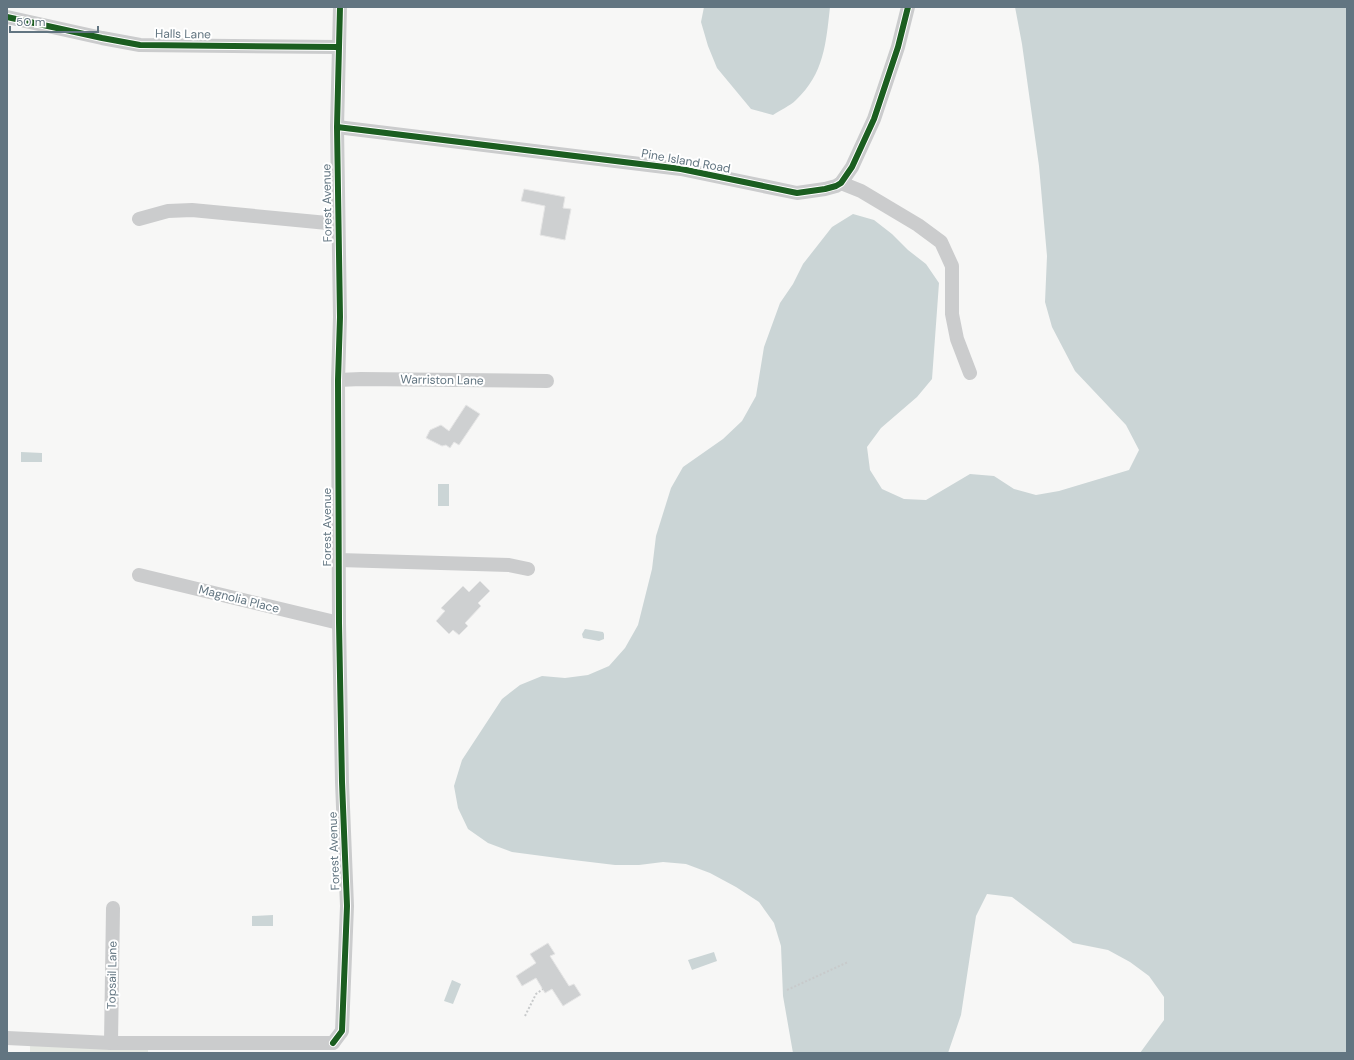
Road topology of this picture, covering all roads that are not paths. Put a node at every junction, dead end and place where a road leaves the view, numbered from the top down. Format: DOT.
graph roads {
  1 [pos="340,7"];
  2 [pos="908,7"];
  3 [pos="7,16"];
  4 [pos="338,47"];
  5 [pos="337,127"];
  6 [pos="841,183"];
  7 [pos="138,219"];
  8 [pos="338,224"];
  9 [pos="970,374"];
  10 [pos="338,380"];
  11 [pos="547,381"];
  12 [pos="339,560"];
  13 [pos="528,569"];
  14 [pos="139,574"];
  15 [pos="339,623"];
  16 [pos="113,908"];
  17 [pos="7,1038"];
  18 [pos="111,1042"];
  19 [pos="333,1048"];
  1 -- 4 [label="street, Forest Avenue"];
  2 -- 6 [label="street"];
  3 -- 4 [label="street, Halls Lane"];
  4 -- 5 [label="street, Forest Avenue"];
  5 -- 6 [label="street, Pine Island Road"];
  5 -- 8 [label="street, Forest Avenue"];
  6 -- 9 [label="street"];
  7 -- 8 [label="street"];
  8 -- 10 [label="street, Forest Avenue"];
  10 -- 11 [label="street, Warriston Lane"];
  10 -- 12 [label="street, Forest Avenue"];
  12 -- 13 [label="street"];
  12 -- 15 [label="street, Forest Avenue"];
  14 -- 15 [label="street, Magnolia Place"];
  15 -- 19 [label="street, Forest Avenue"];
  16 -- 18 [label="street, Topsail Lane"];
  17 -- 18 [label="street"];
  18 -- 19 [label="street"];
}
